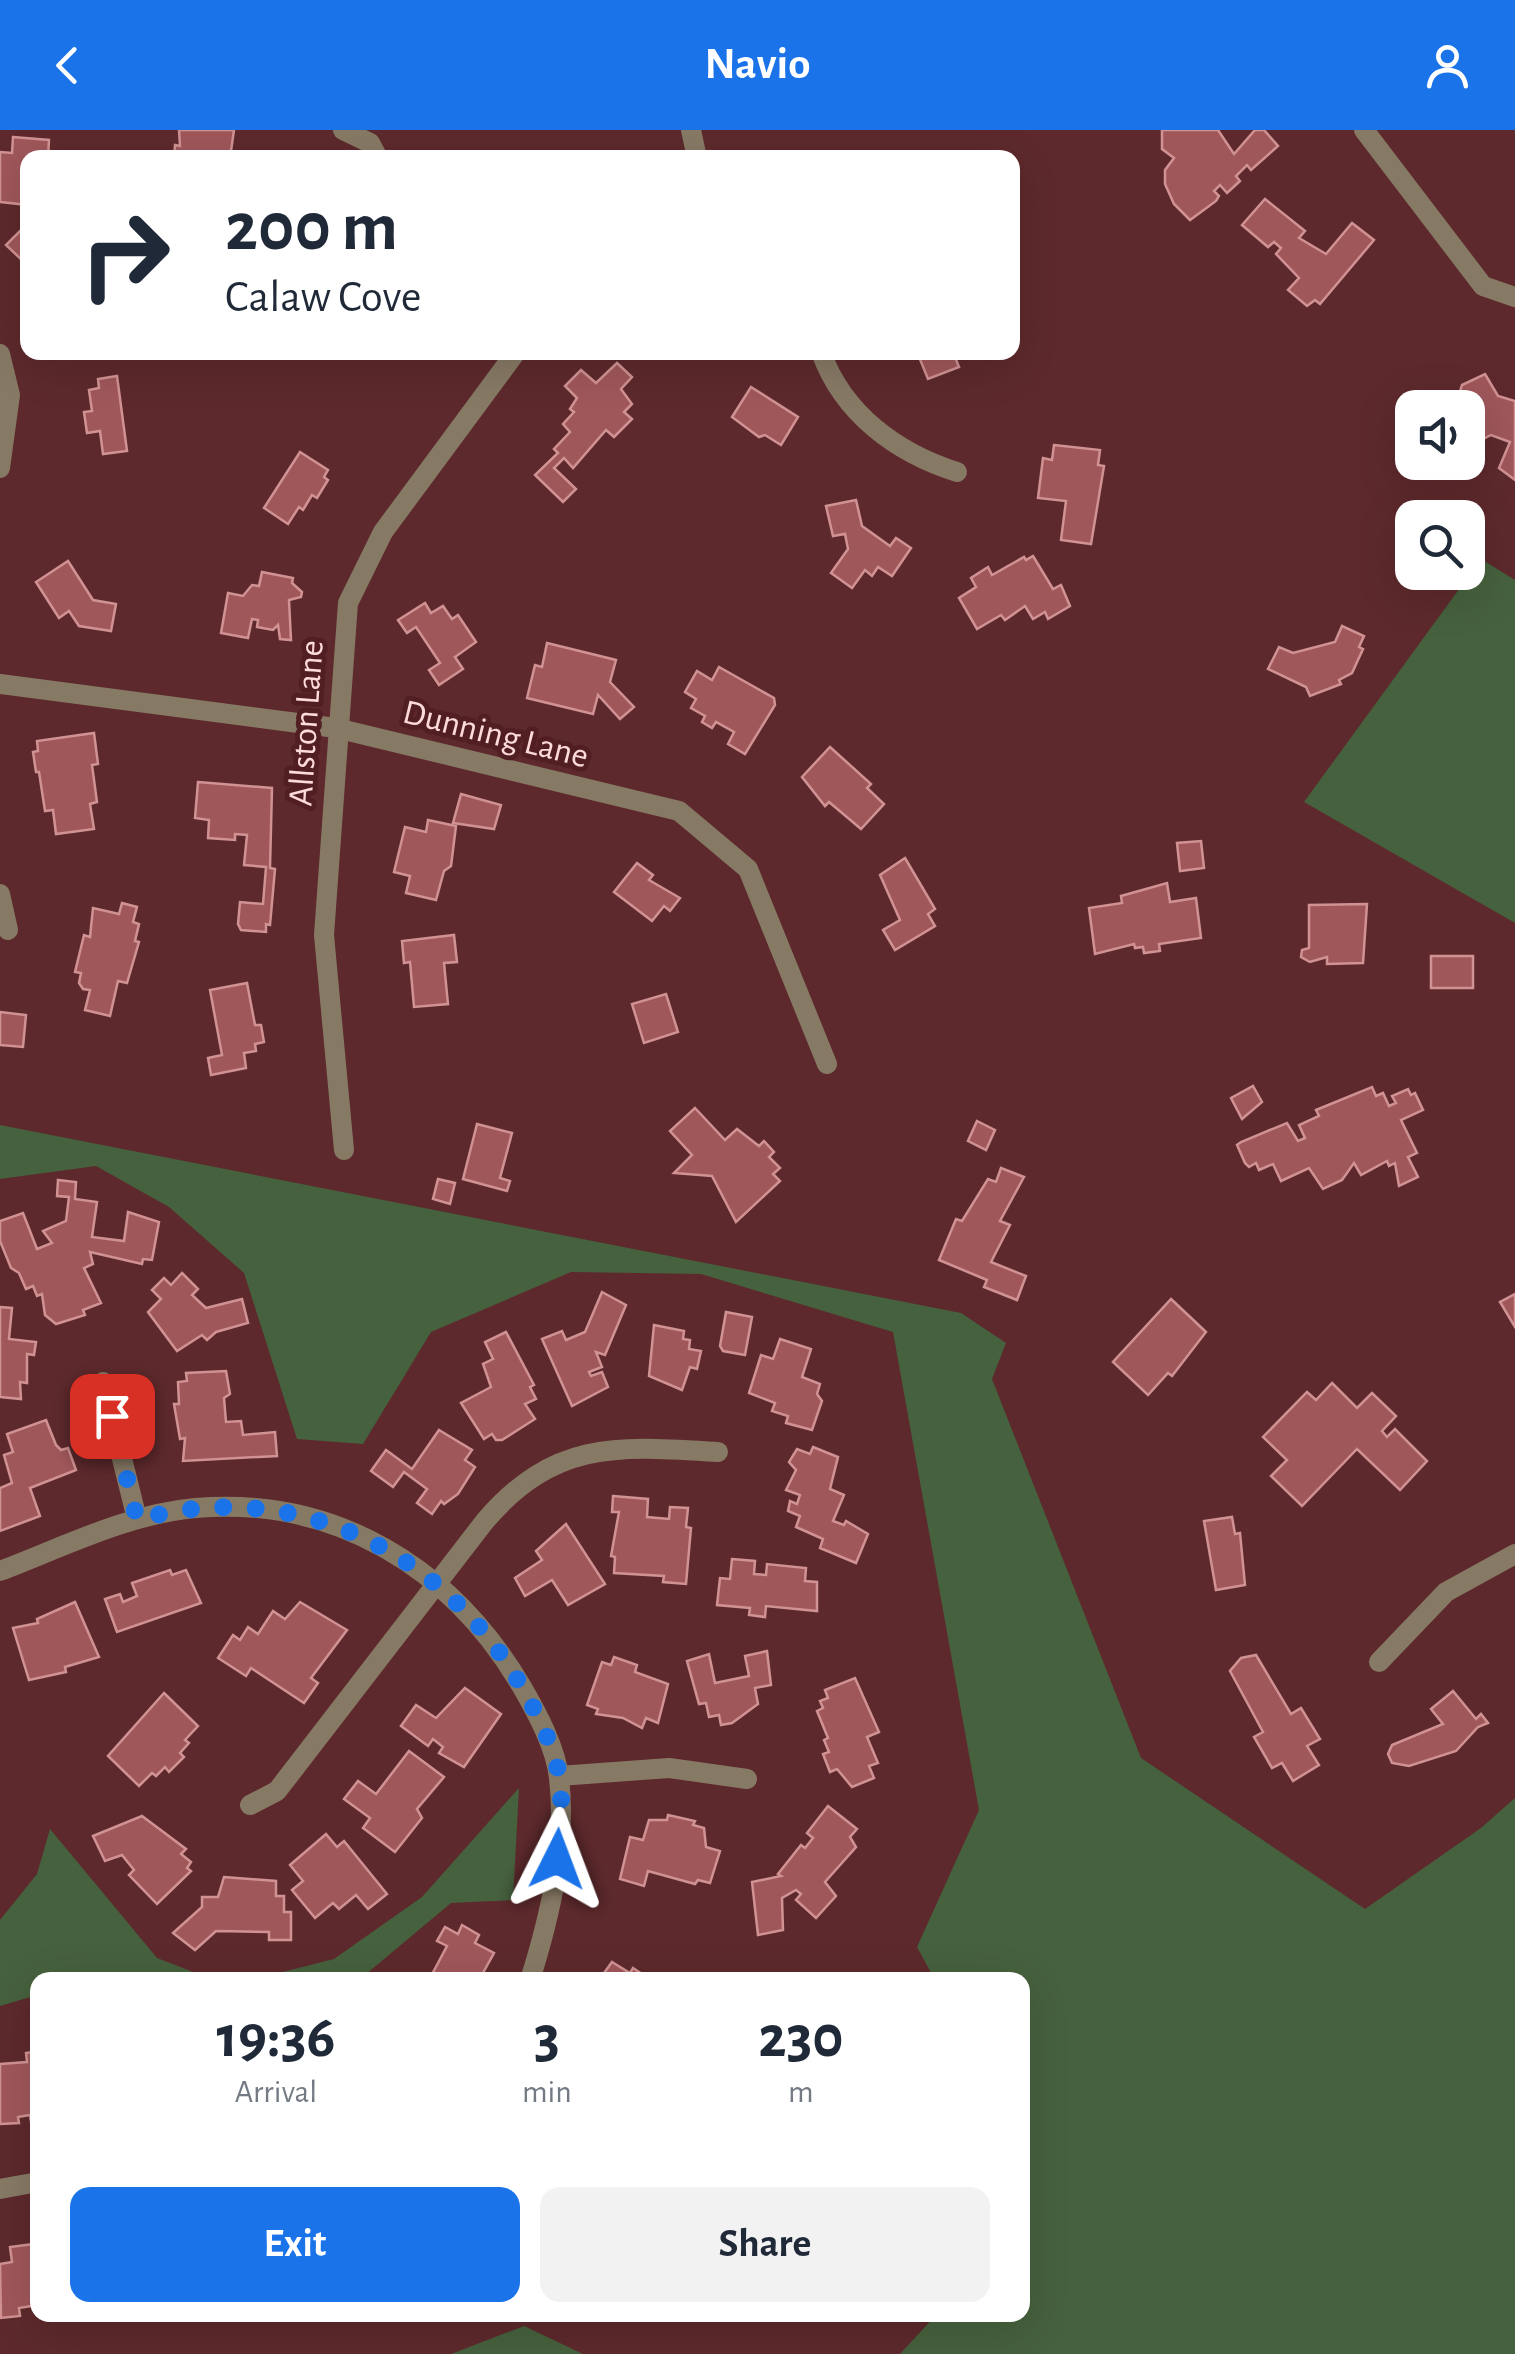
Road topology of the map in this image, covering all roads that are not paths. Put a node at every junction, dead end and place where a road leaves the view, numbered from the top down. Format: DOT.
graph roads {
  1 [pos="343,130"];
  2 [pos="1364,130"];
  3 [pos="374,150"];
  4 [pos="1515,297"];
  5 [pos="0,354"];
  6 [pos="510,360"];
  7 [pos="824,360"];
  8 [pos="0,468"];
  9 [pos="957,472"];
  10 [pos="0,684"];
  11 [pos="336,728"];
  12 [pos="0,894"];
  13 [pos="8,930"];
  14 [pos="827,1064"];
  15 [pos="344,1150"];
  16 [pos="103,1382"];
  17 [pos="718,1452"];
  18 [pos="137,1520"];
  19 [pos="1515,1554"];
  20 [pos="0,1571"];
  21 [pos="440,1584"];
  22 [pos="1379,1662"];
  23 [pos="559,1776"];
  24 [pos="747,1779"];
  25 [pos="250,1805"];
  26 [pos="532,1972"];
  27 [pos="30,2183"];
  28 [pos="0,2189"];
  1 -- 3 [label="street"];
  2 -- 4 [label="street"];
  5 -- 8 [label="street"];
  6 -- 11 [label="street, Allston Lane"];
  7 -- 9 [label="street"];
  10 -- 11 [label="street, Dunning Lane"];
  11 -- 14 [label="street, Dunning Lane"];
  11 -- 15 [label="street, Allston Lane"];
  12 -- 13 [label="street"];
  16 -- 18 [label="street"];
  17 -- 21 [label="street"];
  18 -- 20 [label="street"];
  18 -- 21 [label="street"];
  19 -- 22 [label="street"];
  21 -- 23 [label="street"];
  21 -- 25 [label="street"];
  23 -- 24 [label="street"];
  23 -- 26 [label="street"];
  27 -- 28 [label="street"];
}
